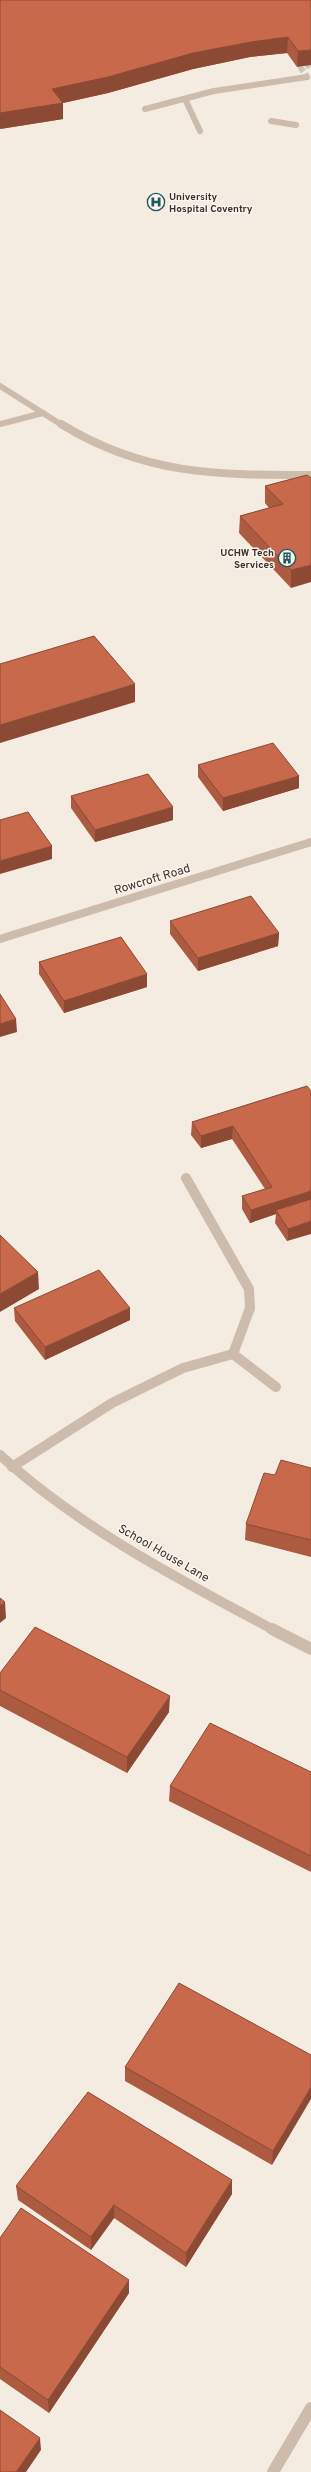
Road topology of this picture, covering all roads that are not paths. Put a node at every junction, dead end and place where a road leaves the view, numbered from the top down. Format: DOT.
graph roads {
  1 [pos="307,77"];
  2 [pos="185,99"];
  3 [pos="145,109"];
  4 [pos="271,121"];
  5 [pos="296,125"];
  6 [pos="200,131"];
  7 [pos="0,386"];
  8 [pos="43,413"];
  9 [pos="0,424"];
  10 [pos="311,475"];
  11 [pos="311,842"];
  12 [pos="0,939"];
  13 [pos="186,1178"];
  14 [pos="233,1354"];
  15 [pos="276,1387"];
  16 [pos="0,1455"];
  17 [pos="12,1467"];
  18 [pos="311,1649"];
  19 [pos="311,2408"];
  20 [pos="273,2472"];
  1 -- 2 [label="street"];
  2 -- 3 [label="street"];
  2 -- 6 [label="street"];
  4 -- 5 [label="street"];
  7 -- 8 [label="street"];
  8 -- 9 [label="street"];
  8 -- 10 [label="street"];
  11 -- 12 [label="street, Rowcroft Road"];
  13 -- 14 [label="street"];
  14 -- 15 [label="street"];
  14 -- 17 [label="street"];
  16 -- 17 [label="street, School House Lane"];
  17 -- 18 [label="street, School House Lane"];
  19 -- 20 [label="street"];
}
